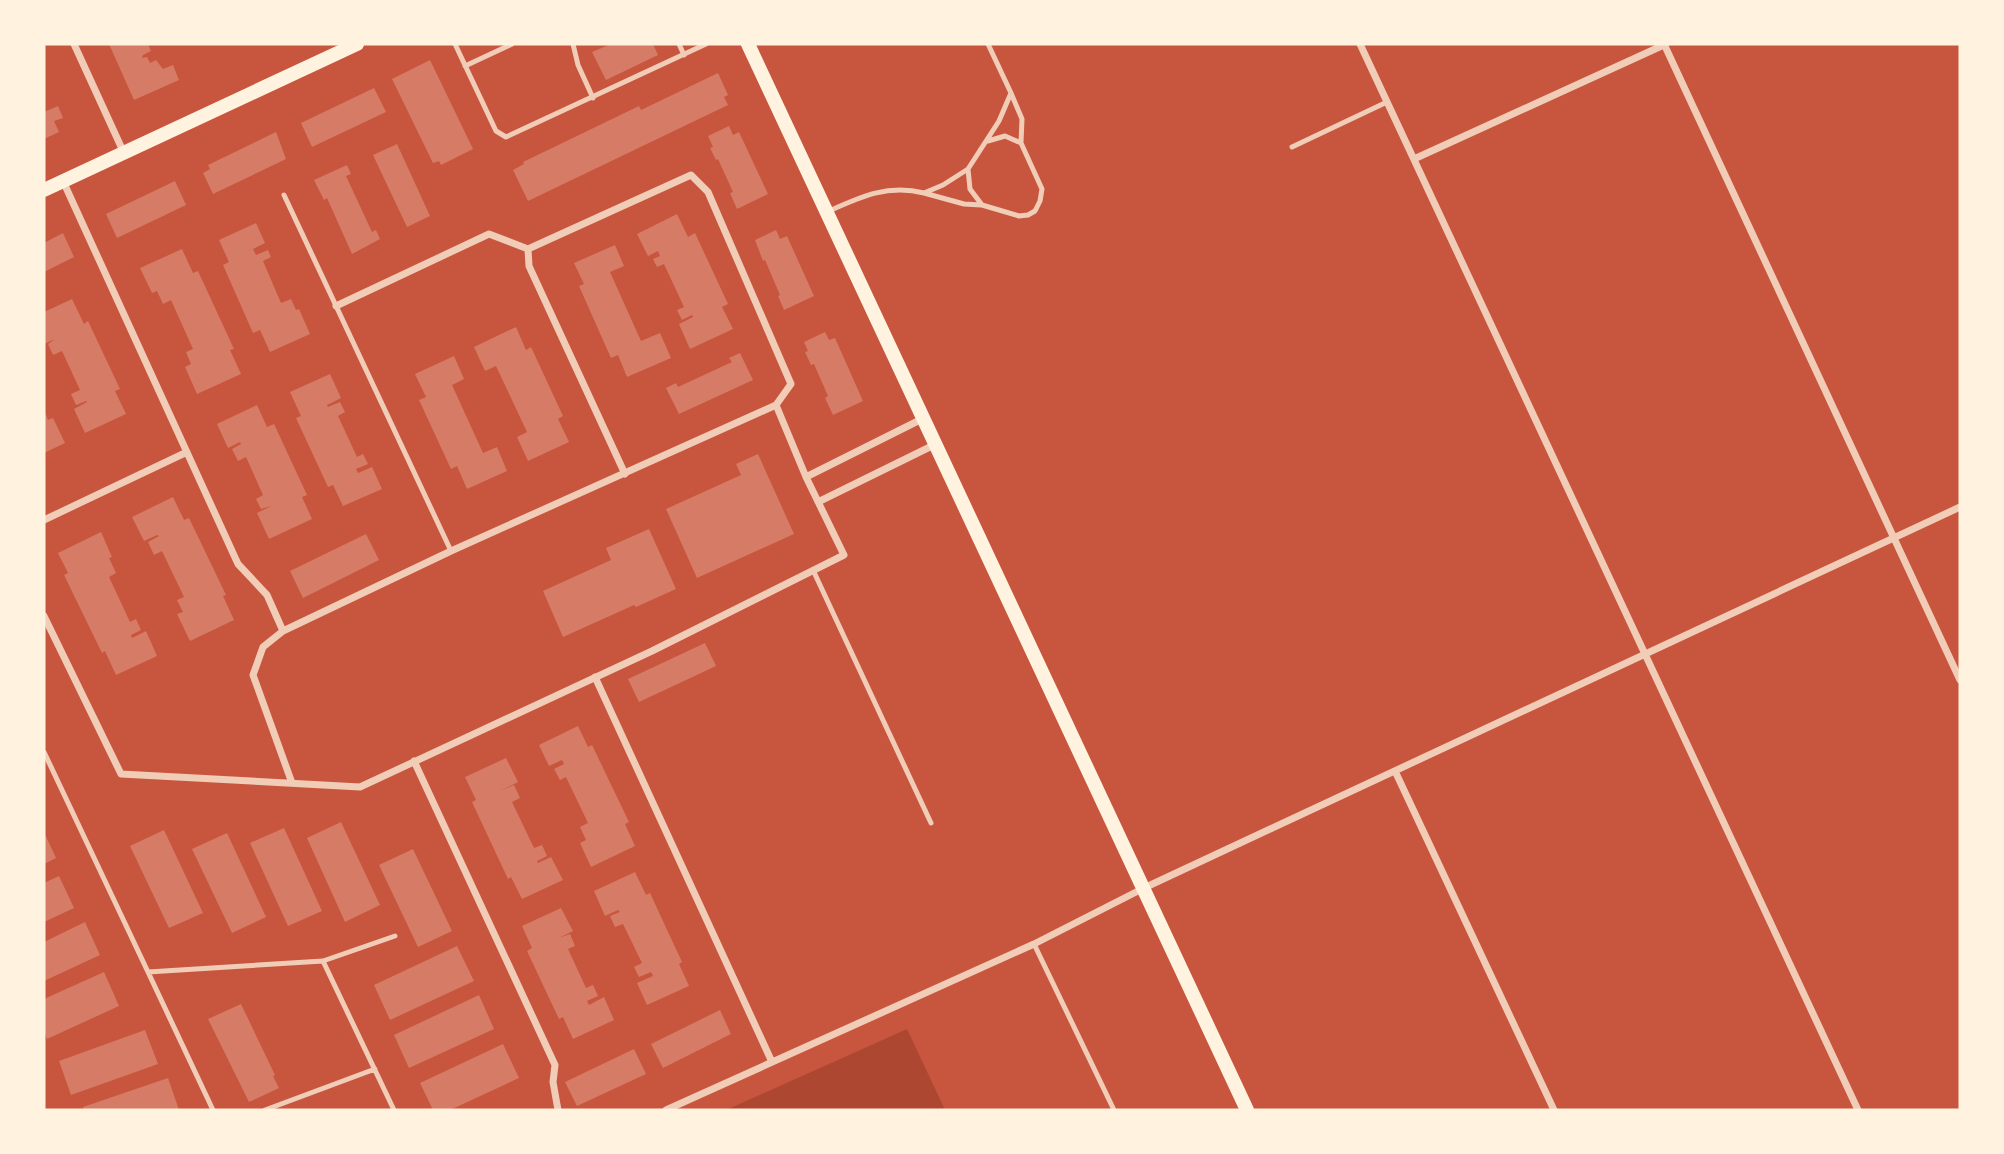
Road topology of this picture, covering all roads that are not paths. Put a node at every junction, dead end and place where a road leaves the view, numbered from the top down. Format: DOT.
graph roads {
  1 [pos="74,44"];
  2 [pos="357,44"];
  3 [pos="456,44"];
  4 [pos="512,44"];
  5 [pos="573,44"];
  6 [pos="679,44"];
  7 [pos="706,44"];
  8 [pos="748,44"];
  9 [pos="988,44"];
  10 [pos="1360,44"];
  11 [pos="1664,44"];
  12 [pos="684,55"];
  13 [pos="465,66"];
  14 [pos="1011,93"];
  15 [pos="593,98"];
  16 [pos="1387,102"];
  17 [pos="988,141"];
  18 [pos="1021,143"];
  19 [pos="1292,147"];
  20 [pos="123,151"];
  21 [pos="1414,159"];
  22 [pos="968,169"];
  23 [pos="63,181"];
  24 [pos="44,190"];
  25 [pos="924,193"];
  26 [pos="284,195"];
  27 [pos="982,205"];
  28 [pos="827,212"];
  29 [pos="528,249"];
  30 [pos="336,306"];
  31 [pos="776,405"];
  32 [pos="924,418"];
  33 [pos="936,444"];
  34 [pos="187,452"];
  35 [pos="625,474"];
  36 [pos="806,477"];
  37 [pos="818,502"];
  38 [pos="1960,506"];
  39 [pos="44,520"];
  40 [pos="1894,538"];
  41 [pos="451,551"];
  42 [pos="813,570"];
  43 [pos="44,616"];
  44 [pos="283,631"];
  45 [pos="1645,654"];
  46 [pos="595,677"];
  47 [pos="1960,680"];
  48 [pos="44,752"];
  49 [pos="414,761"];
  50 [pos="1395,771"];
  51 [pos="292,783"];
  52 [pos="931,823"];
  53 [pos="1144,888"];
  54 [pos="395,936"];
  55 [pos="1034,943"];
  56 [pos="323,961"];
  57 [pos="148,972"];
  58 [pos="772,1062"];
  59 [pos="375,1069"];
  60 [pos="213,1110"];
  61 [pos="265,1110"];
  62 [pos="394,1110"];
  63 [pos="558,1110"];
  64 [pos="666,1110"];
  65 [pos="1114,1110"];
  66 [pos="1247,1110"];
  67 [pos="1554,1110"];
  68 [pos="1858,1110"];
  1 -- 20 [label="street"];
  2 -- 20 [label="main road"];
  3 -- 13 [label="lane"];
  4 -- 13 [label="lane"];
  5 -- 15 [label="lane"];
  6 -- 12 [label="lane"];
  7 -- 12 [label="lane"];
  8 -- 28 [label="main road"];
  9 -- 14 [label="lane"];
  10 -- 16 [label="street"];
  11 -- 21 [label="street"];
  11 -- 40 [label="street"];
  12 -- 15 [label="lane"];
  13 -- 15 [label="lane"];
  14 -- 17 [label="lane"];
  14 -- 18 [label="lane"];
  16 -- 19 [label="lane"];
  16 -- 21 [label="street"];
  17 -- 18 [label="lane"];
  17 -- 22 [label="lane"];
  18 -- 27 [label="lane"];
  20 -- 23 [label="main road"];
  21 -- 45 [label="street"];
  22 -- 25 [label="lane"];
  22 -- 27 [label="lane"];
  23 -- 24 [label="main road"];
  23 -- 34 [label="street"];
  25 -- 27 [label="lane"];
  25 -- 28 [label="lane"];
  26 -- 30 [label="lane"];
  28 -- 32 [label="main road"];
  29 -- 30 [label="street"];
  29 -- 31 [label="street"];
  29 -- 35 [label="street"];
  30 -- 41 [label="lane"];
  31 -- 35 [label="street"];
  31 -- 36 [label="street"];
  32 -- 33 [label="main road"];
  32 -- 36 [label="street"];
  33 -- 37 [label="street"];
  33 -- 53 [label="main road"];
  34 -- 39 [label="street"];
  34 -- 44 [label="street"];
  35 -- 41 [label="street"];
  36 -- 37 [label="street"];
  37 -- 42 [label="street"];
  38 -- 40 [label="street"];
  40 -- 45 [label="street"];
  40 -- 47 [label="street"];
  41 -- 44 [label="street"];
  42 -- 46 [label="street"];
  42 -- 52 [label="lane"];
  43 -- 51 [label="street"];
  44 -- 51 [label="street"];
  45 -- 50 [label="street"];
  45 -- 68 [label="street"];
  46 -- 49 [label="street"];
  46 -- 58 [label="street"];
  48 -- 57 [label="lane"];
  49 -- 51 [label="street"];
  49 -- 63 [label="street"];
  50 -- 53 [label="street"];
  50 -- 67 [label="street"];
  53 -- 55 [label="street"];
  53 -- 66 [label="main road"];
  54 -- 56 [label="lane"];
  55 -- 58 [label="street"];
  55 -- 65 [label="lane"];
  56 -- 57 [label="lane"];
  56 -- 59 [label="lane"];
  57 -- 60 [label="lane"];
  58 -- 64 [label="street"];
  59 -- 61 [label="lane"];
  59 -- 62 [label="lane"];
}
